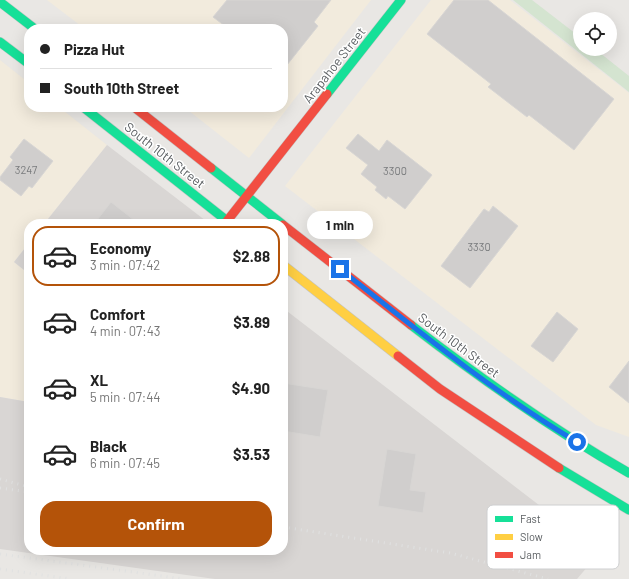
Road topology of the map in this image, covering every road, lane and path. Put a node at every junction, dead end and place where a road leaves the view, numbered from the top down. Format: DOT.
graph roads {
  1 [pos="402,0"];
  2 [pos="0,2"];
  3 [pos="29,24"];
  4 [pos="0,42"];
  5 [pos="24,60"];
  6 [pos="89,112"];
  7 [pos="140,112"];
  8 [pos="247,196"];
  9 [pos="224,219"];
  10 [pos="232,219"];
  11 [pos="276,219"];
  12 [pos="288,229"];
  13 [pos="288,269"];
  14 [pos="629,473"];
  15 [pos="629,510"];
  1 -- 8 [label="main road, Arapahoe Street"];
  2 -- 3 [label="main road"];
  4 -- 5 [label="main road"];
  6 -- 9 [label="main road, South 10th Street"];
  7 -- 8 [label="main road, South 10th Street"];
  8 -- 10 [label="main road, Arapahoe Street"];
  8 -- 11 [label="main road, South 10th Street"];
  12 -- 14 [label="main road, South 10th Street"];
  13 -- 15 [label="main road"];
}
